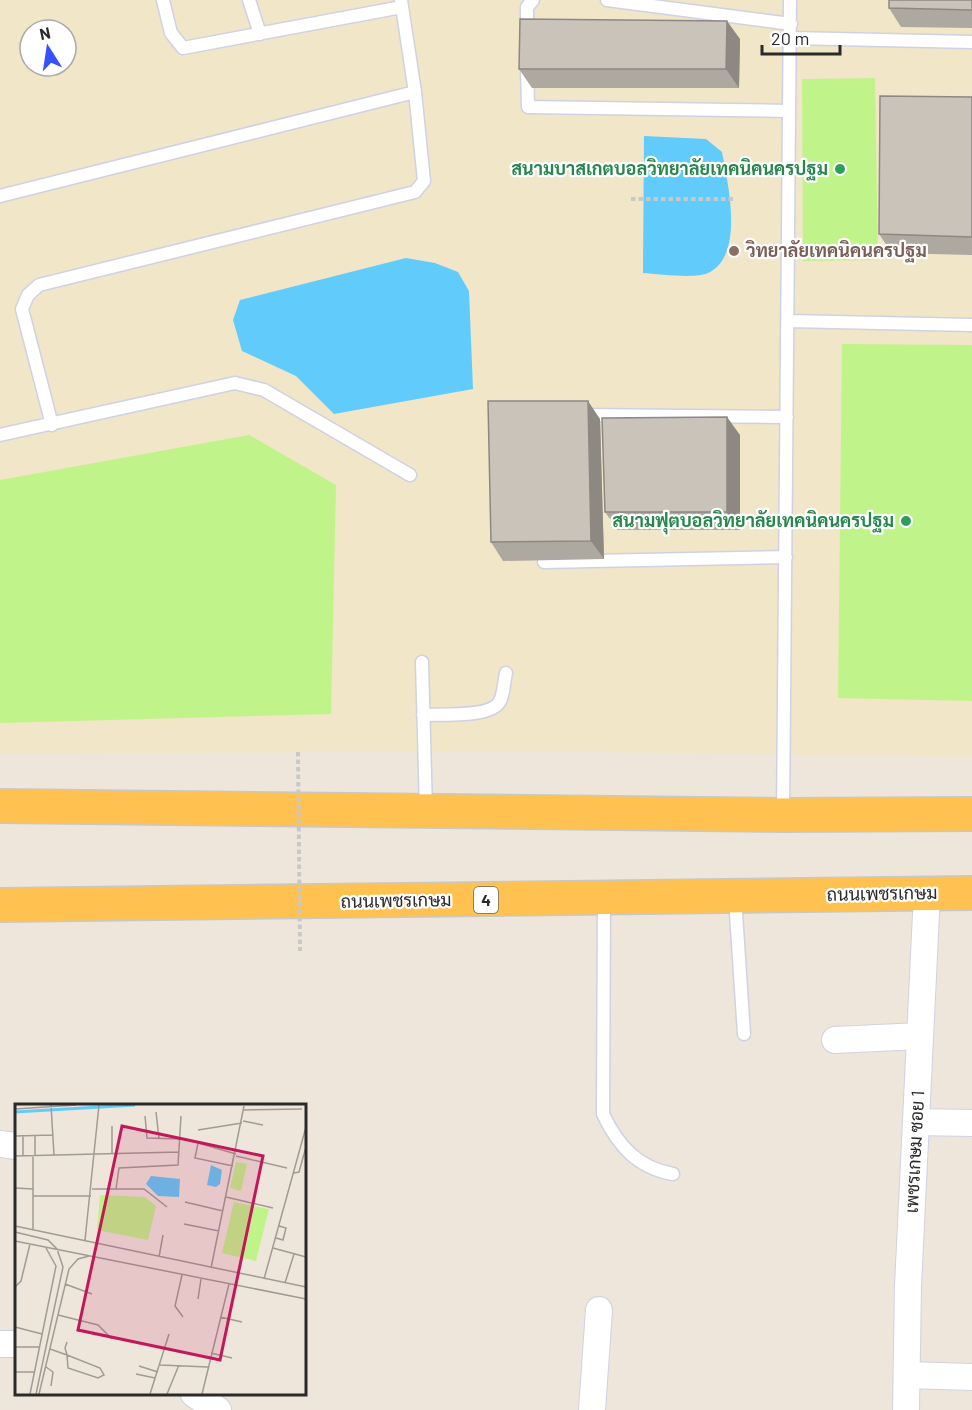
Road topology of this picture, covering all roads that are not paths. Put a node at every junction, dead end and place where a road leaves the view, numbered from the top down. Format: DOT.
graph roads {
  1 [pos="163,0"];
  2 [pos="249,0"];
  3 [pos="533,0"];
  4 [pos="607,0"];
  5 [pos="790,0"];
  6 [pos="402,4"];
  7 [pos="791,24"];
  8 [pos="260,34"];
  9 [pos="791,38"];
  10 [pos="972,42"];
  11 [pos="416,92"];
  12 [pos="789,111"];
  13 [pos="0,196"];
  14 [pos="788,321"];
  15 [pos="972,325"];
  16 [pos="572,415"];
  17 [pos="787,417"];
  18 [pos="52,425"];
  19 [pos="0,435"];
  20 [pos="410,475"];
  21 [pos="786,557"];
  22 [pos="544,562"];
  23 [pos="422,662"];
  24 [pos="506,673"];
  25 [pos="423,715"];
  26 [pos="0,806"];
  27 [pos="426,811"];
  28 [pos="972,814"];
  29 [pos="783,815"];
  30 [pos="927,893"];
  31 [pos="972,893"];
  32 [pos="735,897"];
  33 [pos="604,898"];
  34 [pos="0,905"];
  35 [pos="744,1034"];
  36 [pos="920,1036"];
  37 [pos="835,1040"];
  38 [pos="916,1122"];
  39 [pos="972,1123"];
  40 [pos="0,1144"];
  41 [pos="15,1146"];
  42 [pos="673,1174"];
  43 [pos="599,1310"];
  44 [pos="907,1375"];
  45 [pos="972,1377"];
  46 [pos="196,1395"];
  47 [pos="218,1410"];
  48 [pos="592,1410"];
  49 [pos="906,1410"];
  1 -- 8 [label="lane"];
  2 -- 8 [label="lane"];
  3 -- 12 [label="lane"];
  4 -- 7 [label="lane"];
  5 -- 7 [label="lane"];
  6 -- 8 [label="lane"];
  6 -- 11 [label="lane"];
  7 -- 9 [label="lane"];
  9 -- 10 [label="lane"];
  9 -- 12 [label="lane"];
  11 -- 13 [label="lane"];
  11 -- 18 [label="lane"];
  12 -- 14 [label="lane"];
  14 -- 15 [label="lane"];
  14 -- 17 [label="lane"];
  16 -- 17 [label="lane"];
  17 -- 21 [label="lane"];
  18 -- 19 [label="lane"];
  18 -- 20 [label="lane"];
  21 -- 22 [label="lane"];
  21 -- 29 [label="lane"];
  23 -- 25 [label="lane"];
  24 -- 25 [label="lane"];
  25 -- 27 [label="lane"];
  26 -- 27 [label="highway"];
  27 -- 29 [label="highway"];
  28 -- 29 [label="highway"];
  30 -- 31 [label="highway, ถนนเพชรเกษม / 4"];
  30 -- 32 [label="highway, ถนนเพชรเกษม / 4"];
  30 -- 36 [label="street, เพชรเกษม ซอย 1"];
  32 -- 33 [label="highway, ถนนเพชรเกษม / 4"];
  32 -- 35 [label="lane"];
  33 -- 34 [label="highway, ถนนเพชรเกษม / 4"];
  33 -- 42 [label="lane"];
  36 -- 37 [label="street"];
  36 -- 38 [label="street, เพชรเกษม ซอย 1"];
  38 -- 39 [label="street"];
  38 -- 44 [label="street, เพชรเกษม ซอย 1"];
  40 -- 41 [label="street"];
  43 -- 48 [label="street"];
  44 -- 45 [label="street"];
  44 -- 49 [label="street, เพชรเกษม ซอย 1"];
  46 -- 47 [label="street"];
}
